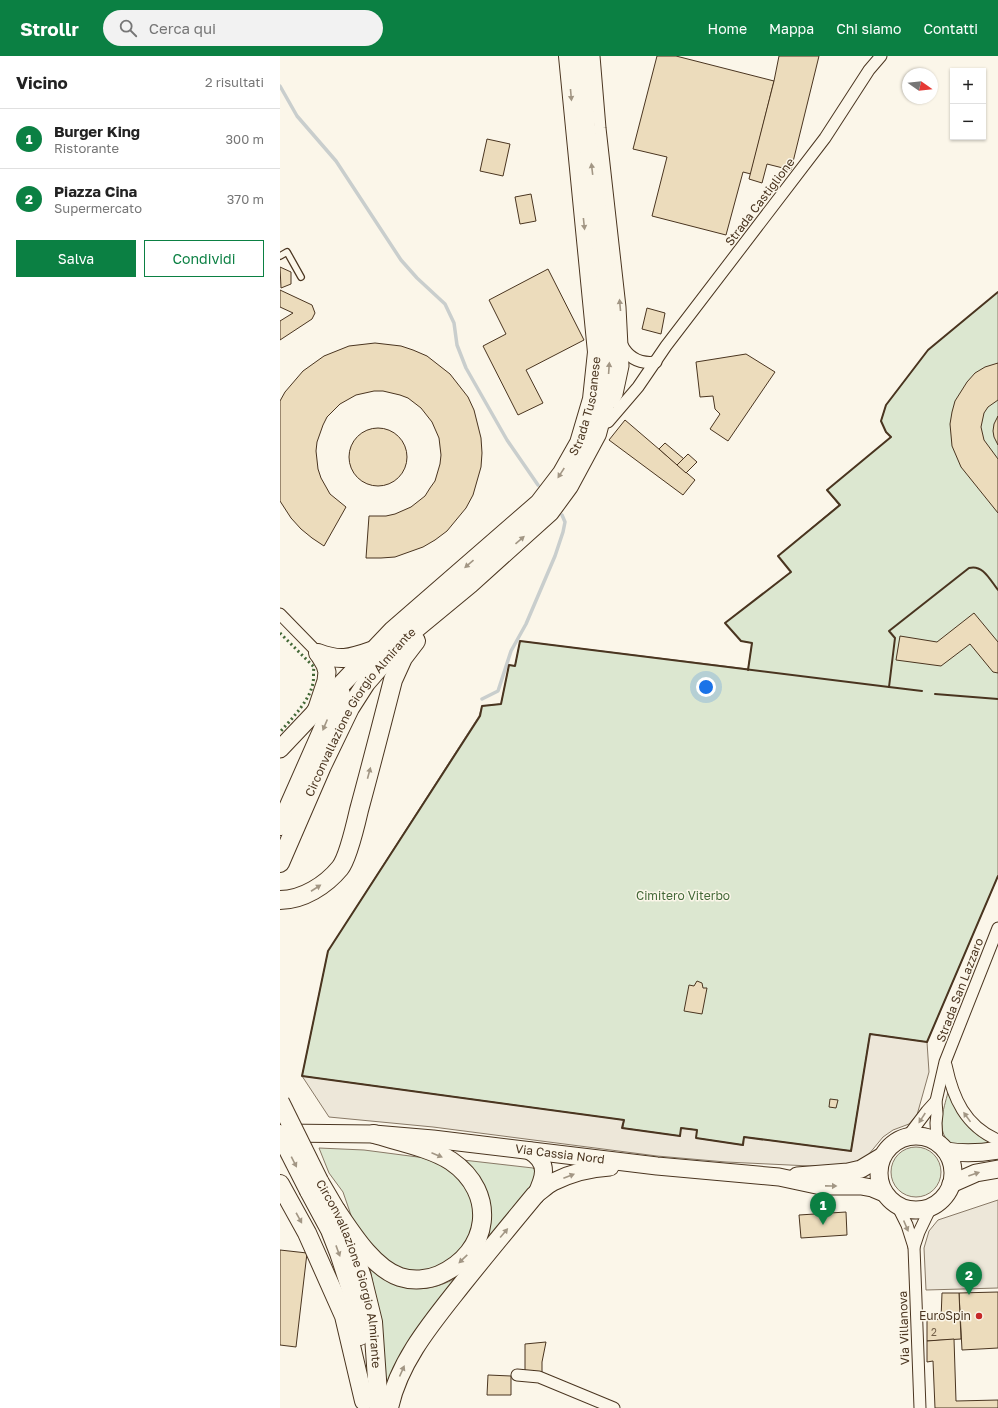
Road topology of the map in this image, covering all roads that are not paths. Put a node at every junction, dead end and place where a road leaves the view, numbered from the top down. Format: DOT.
graph roads {
  1 [pos="568,56"];
  2 [pos="581,56"];
  3 [pos="594,56"];
  4 [pos="881,56"];
  5 [pos="280,256"];
  6 [pos="301,277"];
  7 [pos="622,344"];
  8 [pos="656,362"];
  9 [pos="610,398"];
  10 [pos="603,428"];
  11 [pos="470,584"];
  12 [pos="280,614"];
  13 [pos="372,651"];
  14 [pos="318,653"];
  15 [pos="357,666"];
  16 [pos="316,711"];
  17 [pos="280,750"];
  18 [pos="285,832"];
  19 [pos="280,863"];
  20 [pos="280,900"];
  21 [pos="998,928"];
  22 [pos="945,1062"];
  23 [pos="936,1101"];
  24 [pos="280,1102"];
  25 [pos="280,1133"];
  26 [pos="340,1133"];
  27 [pos="374,1134"];
  28 [pos="908,1136"];
  29 [pos="280,1138"];
  30 [pos="998,1140"];
  31 [pos="942,1147"];
  32 [pos="998,1150"];
  33 [pos="530,1151"];
  34 [pos="881,1157"];
  35 [pos="657,1166"];
  36 [pos="998,1169"];
  37 [pos="779,1177"];
  38 [pos="280,1184"];
  39 [pos="951,1184"];
  40 [pos="314,1186"];
  41 [pos="884,1193"];
  42 [pos="535,1195"];
  43 [pos="897,1205"];
  44 [pos="931,1207"];
  45 [pos="336,1210"];
  46 [pos="914,1247"];
  47 [pos="517,1375"];
  48 [pos="369,1406"];
  49 [pos="389,1408"];
  50 [pos="614,1408"];
  51 [pos="920,1408"];
  1 -- 13 [label="highway, Strada Tuscanese, one-way"];
  9 -- 2 [label="highway, Strada Tuscanese, one-way"];
  7 -- 3 [label="street, Strada Tuscanese, one-way"];
  4 -- 8 [label="street, Strada Castiglione"];
  5 -- 6 [label="lane"];
  7 -- 8 [label="street"];
  7 -- 9 [label="street, Strada Tuscanese"];
  8 -- 10 [label="street, Strada Castiglione"];
  9 -- 10 [label="highway, Strada Tuscanese"];
  11 -- 10 [label="highway, Strada Tuscanese, one-way"];
  11 -- 18 [label="highway, Circonvallazione Giorgio Almirante"];
  20 -- 11 [label="highway, one-way"];
  12 -- 14 [label="street"];
  13 -- 14 [label="highway"];
  13 -- 15 [label="highway, Strada Tuscanese"];
  14 -- 16 [label="main road"];
  15 -- 16 [label="highway"];
  15 -- 18 [label="highway, Circonvallazione Giorgio Almirante, one-way"];
  16 -- 17 [label="main road"];
  18 -- 19 [label="highway, Circonvallazione Giorgio Almirante"];
  21 -- 22 [label="street, Strada San Lazzaro"];
  22 -- 23 [label="street, Strada San Lazzaro"];
  30 -- 22 [label="street, Strada San Lazzaro, one-way"];
  23 -- 28 [label="street, Strada San Lazzaro, one-way"];
  23 -- 31 [label="street, Strada San Lazzaro"];
  24 -- 40 [label="highway, Circonvallazione Giorgio Almirante, bridge"];
  25 -- 26 [label="main road, Via Cassia Nord"];
  25 -- 40 [label="highway, Circonvallazione Giorgio Almirante, one-way, bridge"];
  26 -- 27 [label="main road, Via Cassia Nord"];
  26 -- 29 [label="main road, Via Cassia Nord"];
  27 -- 33 [label="main road, Via Cassia Nord"];
  27 -- 45 [label="highway, one-way"];
  28 -- 31 [label="main road"];
  28 -- 34 [label="main road, Via Cassia Nord"];
  31 -- 32 [label="main road"];
  31 -- 39 [label="main road"];
  33 -- 35 [label="main road, Via Cassia Nord"];
  33 -- 42 [label="main road"];
  34 -- 37 [label="main road, Via Cassia Nord"];
  34 -- 41 [label="main road, Via Cassia Nord"];
  35 -- 37 [label="main road, Via Cassia Nord"];
  42 -- 35 [label="main road, one-way"];
  39 -- 36 [label="main road, one-way"];
  37 -- 41 [label="main road, Via Cassia Nord, one-way"];
  38 -- 48 [label="highway, one-way"];
  39 -- 44 [label="main road"];
  40 -- 45 [label="highway, Circonvallazione Giorgio Almirante"];
  40 -- 48 [label="highway, Circonvallazione Giorgio Almirante, one-way"];
  41 -- 43 [label="main road, Via Cassia Nord"];
  49 -- 42 [label="highway, one-way"];
  43 -- 44 [label="main road, Via Cassia Nord"];
  43 -- 46 [label="street, Via Villanova, one-way"];
  44 -- 46 [label="street, Via Villanova"];
  45 -- 48 [label="highway, Circonvallazione Giorgio Almirante"];
  46 -- 51 [label="street, Via Villanova"];
  47 -- 50 [label="street"];
}
